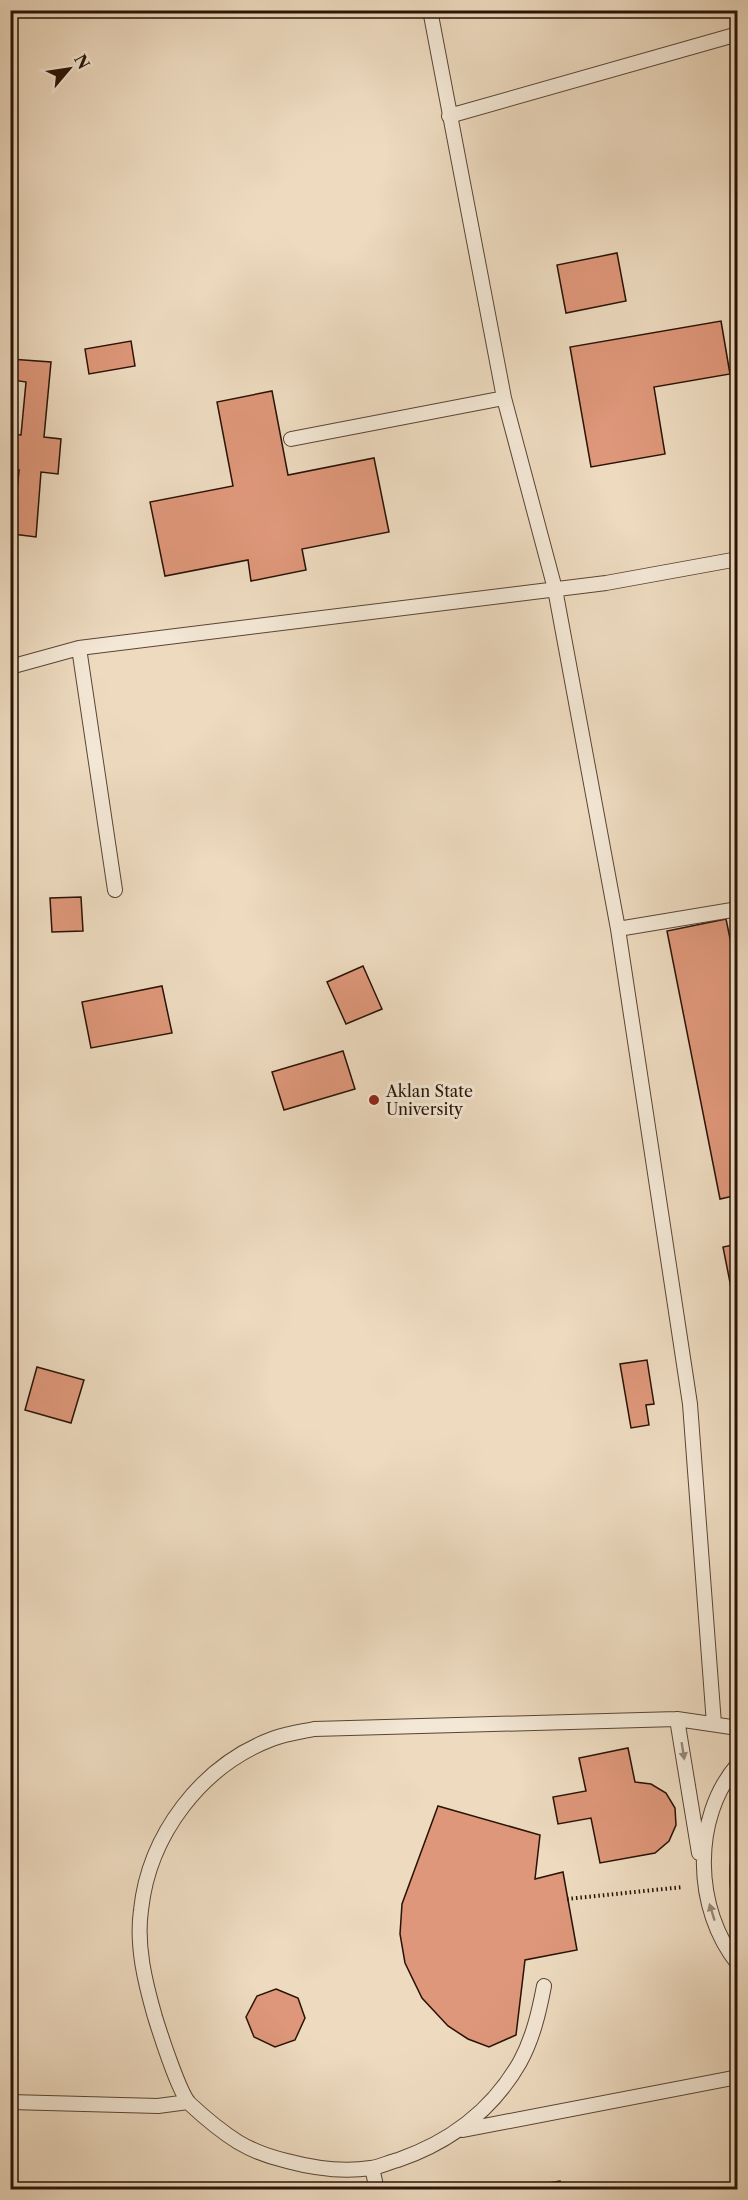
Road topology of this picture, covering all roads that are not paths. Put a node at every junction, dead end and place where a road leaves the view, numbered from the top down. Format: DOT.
graph roads {
  1 [pos="430,10"];
  2 [pos="738,34"];
  3 [pos="449,116"];
  4 [pos="504,398"];
  5 [pos="291,439"];
  6 [pos="738,559"];
  7 [pos="555,589"];
  8 [pos="79,648"];
  9 [pos="10,666"];
  10 [pos="115,890"];
  11 [pos="738,909"];
  12 [pos="618,929"];
  13 [pos="677,1719"];
  14 [pos="714,1724"];
  15 [pos="738,1728"];
  16 [pos="738,1764"];
  17 [pos="705,1885"];
  18 [pos="738,1964"];
  19 [pos="544,1986"];
  20 [pos="738,2077"];
  21 [pos="10,2102"];
  22 [pos="188,2102"];
  23 [pos="458,2131"];
  24 [pos="372,2168"];
  25 [pos="377,2190"];
  1 -- 3 [label="lane"];
  2 -- 3 [label="lane"];
  3 -- 4 [label="lane"];
  4 -- 5 [label="lane"];
  4 -- 7 [label="lane"];
  6 -- 7 [label="lane"];
  7 -- 8 [label="lane"];
  7 -- 12 [label="lane"];
  8 -- 9 [label="lane"];
  8 -- 10 [label="lane"];
  11 -- 12 [label="lane"];
  12 -- 14 [label="lane"];
  13 -- 14 [label="lane"];
  13 -- 17 [label="lane, one-way"];
  13 -- 22 [label="lane"];
  14 -- 15 [label="lane"];
  16 -- 17 [label="lane"];
  18 -- 17 [label="lane, one-way"];
  19 -- 23 [label="lane"];
  20 -- 23 [label="lane"];
  21 -- 22 [label="lane"];
  22 -- 24 [label="lane"];
  23 -- 24 [label="lane"];
  24 -- 25 [label="lane"];
}
